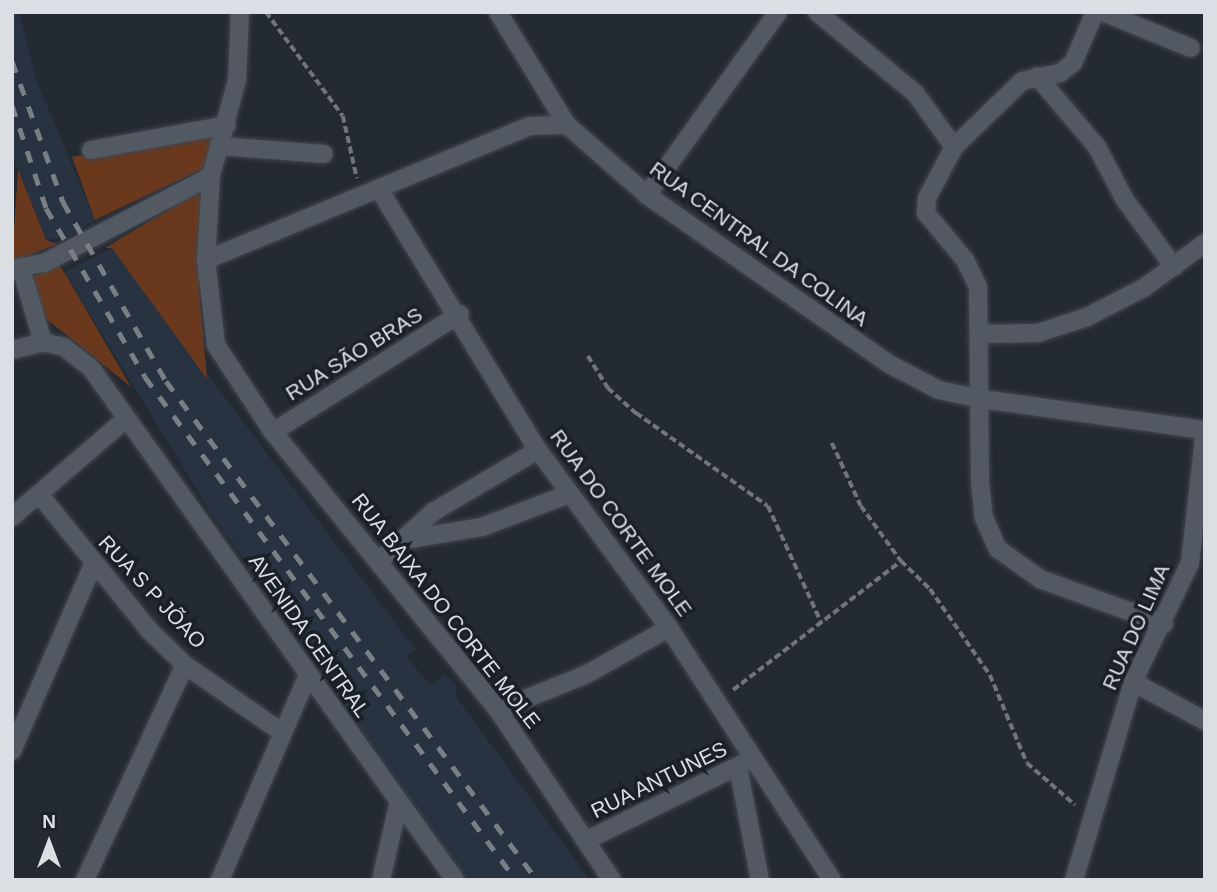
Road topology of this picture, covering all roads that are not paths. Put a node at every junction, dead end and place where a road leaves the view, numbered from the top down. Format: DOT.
graph roads {
  1 [pos="240,12"];
  2 [pos="498,12"];
  3 [pos="778,12"];
  4 [pos="817,12"];
  5 [pos="1095,12"];
  6 [pos="1103,12"];
  7 [pos="1191,48"];
  8 [pos="1037,76"];
  9 [pos="227,125"];
  10 [pos="567,125"];
  11 [pos="220,146"];
  12 [pos="954,147"];
  13 [pos="91,150"];
  14 [pos="324,153"];
  15 [pos="211,176"];
  16 [pos="371,193"];
  17 [pos="646,195"];
  18 [pos="1205,243"];
  19 [pos="206,260"];
  20 [pos="1174,267"];
  21 [pos="17,270"];
  22 [pos="460,314"];
  23 [pos="982,334"];
  24 [pos="43,342"];
  25 [pos="12,350"];
  26 [pos="981,399"];
  27 [pos="126,419"];
  28 [pos="1204,430"];
  29 [pos="272,432"];
  30 [pos="538,450"];
  31 [pos="39,494"];
  32 [pos="569,494"];
  33 [pos="12,517"];
  34 [pos="404,540"];
  35 [pos="379,561"];
  36 [pos="93,565"];
  37 [pos="1197,565"];
  38 [pos="1164,624"];
  39 [pos="669,628"];
  40 [pos="185,665"];
  41 [pos="308,675"];
  42 [pos="1133,682"];
  43 [pos="498,710"];
  44 [pos="1205,721"];
  45 [pos="279,731"];
  46 [pos="12,751"];
  47 [pos="744,764"];
  48 [pos="399,801"];
  49 [pos="589,839"];
  50 [pos="85,880"];
  51 [pos="220,880"];
  52 [pos="381,880"];
  53 [pos="455,880"];
  54 [pos="612,880"];
  55 [pos="760,880"];
  56 [pos="832,880"];
  57 [pos="1074,880"];
  1 -- 9 [label="street, RUA BAIXA DO CORTE MOLE"];
  2 -- 10 [label="street, RUA CENTRAL DA COLINA"];
  3 -- 17 [label="street"];
  4 -- 12 [label="street"];
  5 -- 8 [label="street"];
  6 -- 7 [label="street"];
  8 -- 12 [label="street"];
  8 -- 20 [label="street"];
  9 -- 11 [label="street, RUA BAIXA DO CORTE MOLE"];
  9 -- 13 [label="street"];
  10 -- 16 [label="street"];
  10 -- 17 [label="street, RUA CENTRAL DA COLINA"];
  11 -- 14 [label="street"];
  11 -- 15 [label="street, RUA BAIXA DO CORTE MOLE"];
  12 -- 23 [label="street"];
  15 -- 19 [label="street, RUA BAIXA DO CORTE MOLE"];
  15 -- 21 [label="street"];
  16 -- 19 [label="street"];
  16 -- 22 [label="street, RUA DO CORTE MOLE"];
  17 -- 26 [label="street, RUA CENTRAL DA COLINA"];
  18 -- 20 [label="street"];
  19 -- 29 [label="street, RUA BAIXA DO CORTE MOLE"];
  20 -- 23 [label="street"];
  21 -- 24 [label="street"];
  22 -- 29 [label="street, RUA SÃO BRAS"];
  22 -- 30 [label="street, RUA DO CORTE MOLE"];
  23 -- 26 [label="street"];
  24 -- 25 [label="street"];
  24 -- 27 [label="street, AVENIDA CENTRAL"];
  26 -- 28 [label="street, RUA CENTRAL DA COLINA"];
  26 -- 38 [label="street"];
  27 -- 31 [label="street"];
  27 -- 41 [label="street, AVENIDA CENTRAL"];
  28 -- 37 [label="street, RUA DO LIMA"];
  29 -- 35 [label="street, RUA BAIXA DO CORTE MOLE"];
  30 -- 32 [label="street, RUA DO CORTE MOLE"];
  30 -- 34 [label="street"];
  31 -- 33 [label="street"];
  31 -- 36 [label="street, RUA S P JÕAO"];
  32 -- 34 [label="street"];
  32 -- 39 [label="street, RUA DO CORTE MOLE"];
  34 -- 35 [label="street"];
  35 -- 43 [label="street, RUA BAIXA DO CORTE MOLE"];
  36 -- 40 [label="street, RUA S P JÕAO"];
  36 -- 46 [label="street"];
  37 -- 38 [label="street, RUA DO LIMA"];
  38 -- 42 [label="street, RUA DO LIMA"];
  39 -- 43 [label="street"];
  39 -- 47 [label="street, RUA DO CORTE MOLE"];
  40 -- 45 [label="street, RUA S P JÕAO"];
  40 -- 50 [label="street"];
  41 -- 45 [label="street"];
  41 -- 48 [label="street, AVENIDA CENTRAL"];
  42 -- 44 [label="street"];
  42 -- 57 [label="street, RUA DO LIMA"];
  43 -- 49 [label="street, RUA BAIXA DO CORTE MOLE"];
  45 -- 51 [label="street"];
  47 -- 49 [label="street, RUA ANTUNES"];
  47 -- 55 [label="street"];
  47 -- 56 [label="street, RUA DO CORTE MOLE"];
  48 -- 52 [label="street"];
  48 -- 53 [label="street, AVENIDA CENTRAL"];
  49 -- 54 [label="street, RUA BAIXA DO CORTE MOLE"];
}
